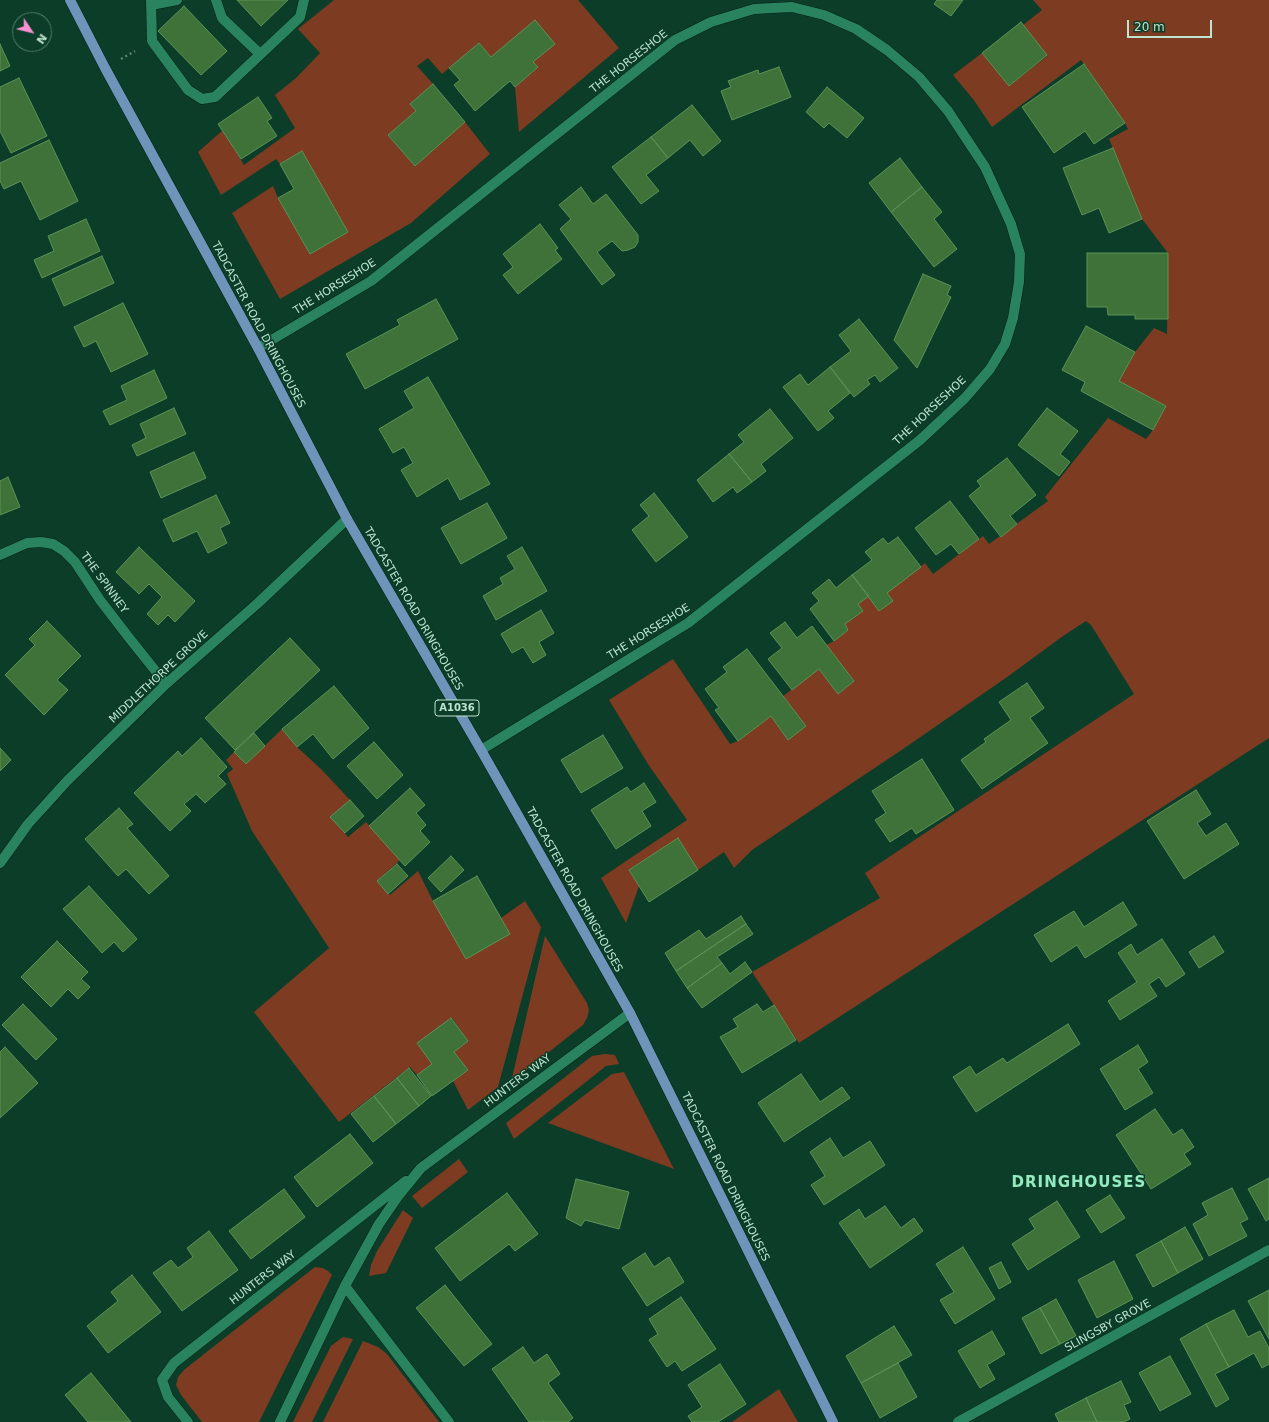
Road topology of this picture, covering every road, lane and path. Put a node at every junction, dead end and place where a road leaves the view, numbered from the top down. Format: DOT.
graph roads {
  1 [pos="70,0"];
  2 [pos="177,0"];
  3 [pos="216,0"];
  4 [pos="304,0"];
  5 [pos="151,3"];
  6 [pos="152,41"];
  7 [pos="260,54"];
  8 [pos="105,68"];
  9 [pos="258,348"];
  10 [pos="347,519"];
  11 [pos="0,556"];
  12 [pos="166,684"];
  13 [pos="481,750"];
  14 [pos="0,863"];
  15 [pos="630,1013"];
  16 [pos="421,1168"];
  17 [pos="1269,1250"];
  18 [pos="345,1286"];
  19 [pos="962,1421"];
  20 [pos="188,1422"];
  21 [pos="280,1422"];
  22 [pos="449,1422"];
  23 [pos="833,1422"];
  1 -- 8 [label="main road, TADCASTER ROAD DRINGHOUSES / A1036"];
  2 -- 5 [label="street"];
  3 -- 7 [label="street"];
  4 -- 7 [label="street"];
  5 -- 6 [label="street"];
  6 -- 7 [label="street"];
  6 -- 8 [label="path"];
  8 -- 9 [label="main road, TADCASTER ROAD DRINGHOUSES / A1036"];
  9 -- 10 [label="main road, TADCASTER ROAD DRINGHOUSES / A1036"];
  9 -- 13 [label="street, THE HORSESHOE"];
  10 -- 12 [label="street, MIDDLETHORPE GROVE"];
  10 -- 13 [label="main road, TADCASTER ROAD DRINGHOUSES / A1036"];
  11 -- 12 [label="street, THE SPINNEY"];
  12 -- 14 [label="street, MIDDLETHORPE GROVE"];
  13 -- 15 [label="main road, TADCASTER ROAD DRINGHOUSES / A1036"];
  15 -- 16 [label="street, HUNTERS WAY"];
  15 -- 23 [label="main road, TADCASTER ROAD DRINGHOUSES / A1036"];
  16 -- 18 [label="street, HUNTERS WAY"];
  16 -- 20 [label="street, HUNTERS WAY"];
  17 -- 19 [label="street, SLINGSBY GROVE"];
  18 -- 21 [label="street, HUNTERS WAY"];
  18 -- 22 [label="street"];
}
